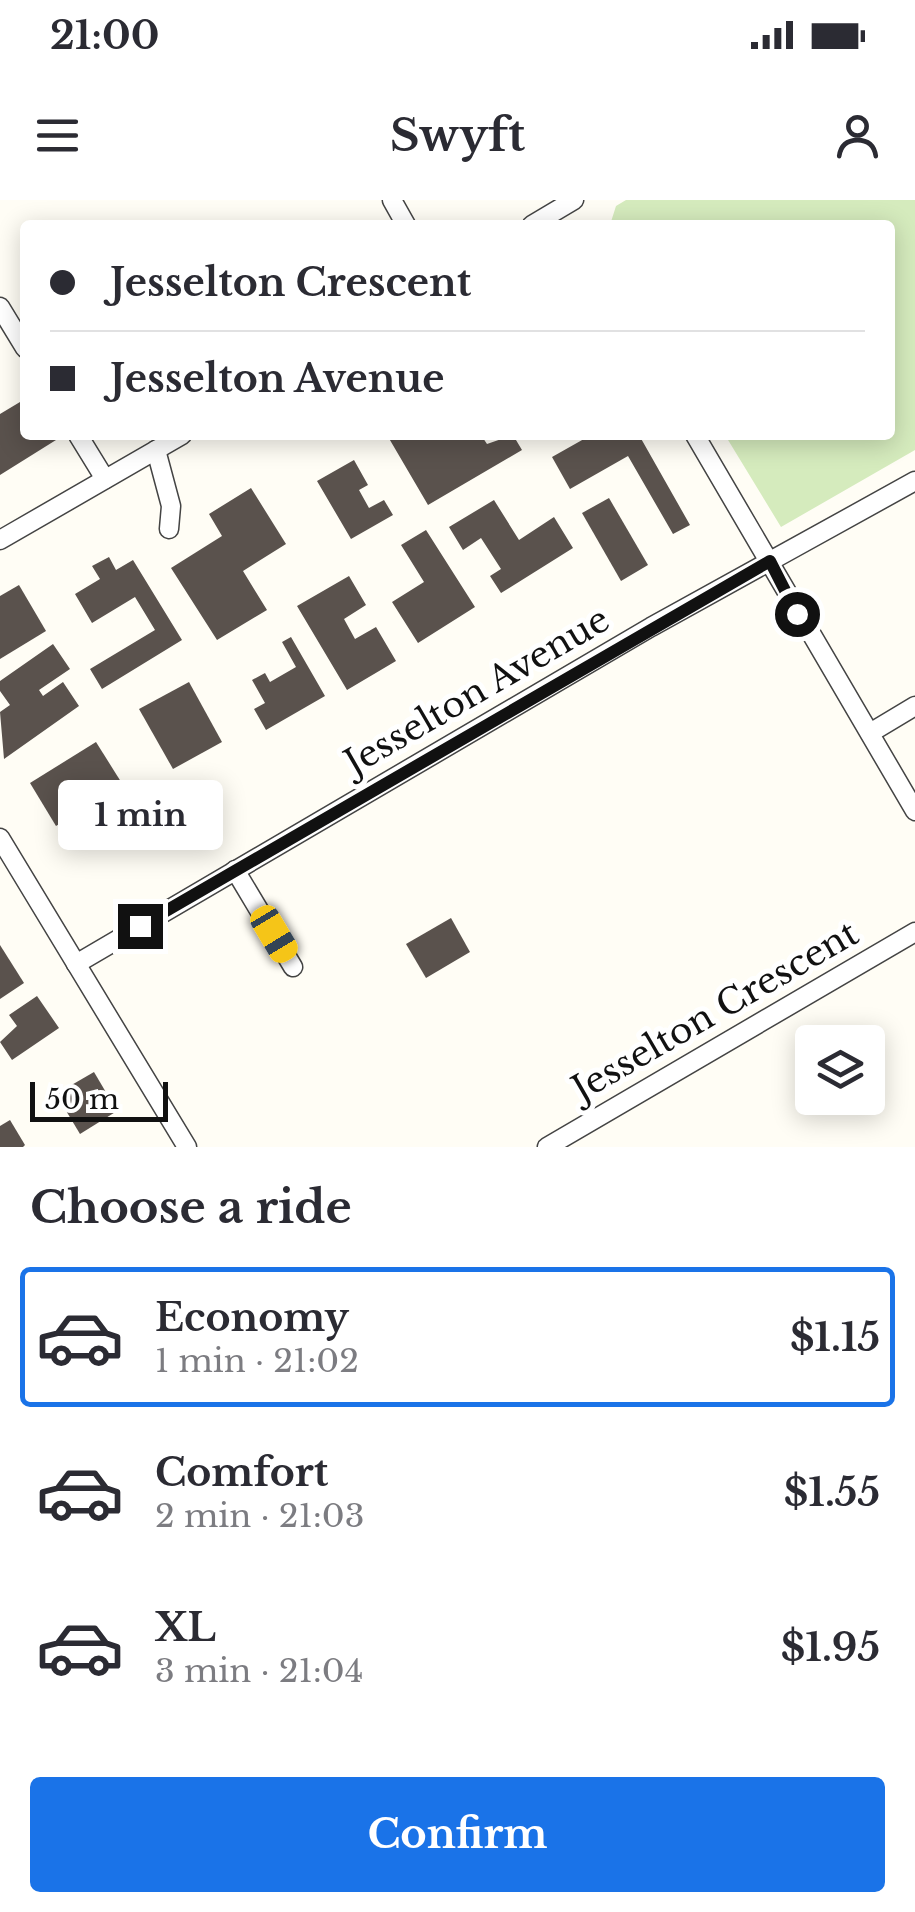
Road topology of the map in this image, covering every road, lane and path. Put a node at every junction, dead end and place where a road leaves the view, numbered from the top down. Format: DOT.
graph roads {
  1 [pos="567,204"];
  2 [pos="540,220"];
  3 [pos="0,307"];
  4 [pos="20,340"];
  5 [pos="81,440"];
  6 [pos="173,440"];
  7 [pos="698,440"];
  8 [pos="156,450"];
  9 [pos="104,479"];
  10 [pos="915,482"];
  11 [pos="169,529"];
  12 [pos="0,540"];
  13 [pos="770,561"];
  14 [pos="915,706"];
  15 [pos="870,733"];
  16 [pos="915,810"];
  17 [pos="0,838"];
  18 [pos="236,870"];
  19 [pos="915,932"];
  20 [pos="76,964"];
  21 [pos="293,967"];
  22 [pos="188,1147"];
  23 [pos="547,1147"];
  1 -- 2 [label="street"];
  3 -- 4 [label="street"];
  5 -- 9 [label="street"];
  6 -- 8 [label="street"];
  7 -- 13 [label="street"];
  8 -- 9 [label="street"];
  8 -- 11 [label="street"];
  9 -- 12 [label="street"];
  10 -- 13 [label="street, Jesselton Avenue"];
  13 -- 15 [label="street"];
  13 -- 18 [label="street, Jesselton Avenue"];
  14 -- 15 [label="street"];
  15 -- 16 [label="street"];
  17 -- 20 [label="street"];
  18 -- 20 [label="street, Jesselton Avenue"];
  18 -- 21 [label="street"];
  19 -- 23 [label="street, Jesselton Crescent"];
  20 -- 22 [label="street"];
}
